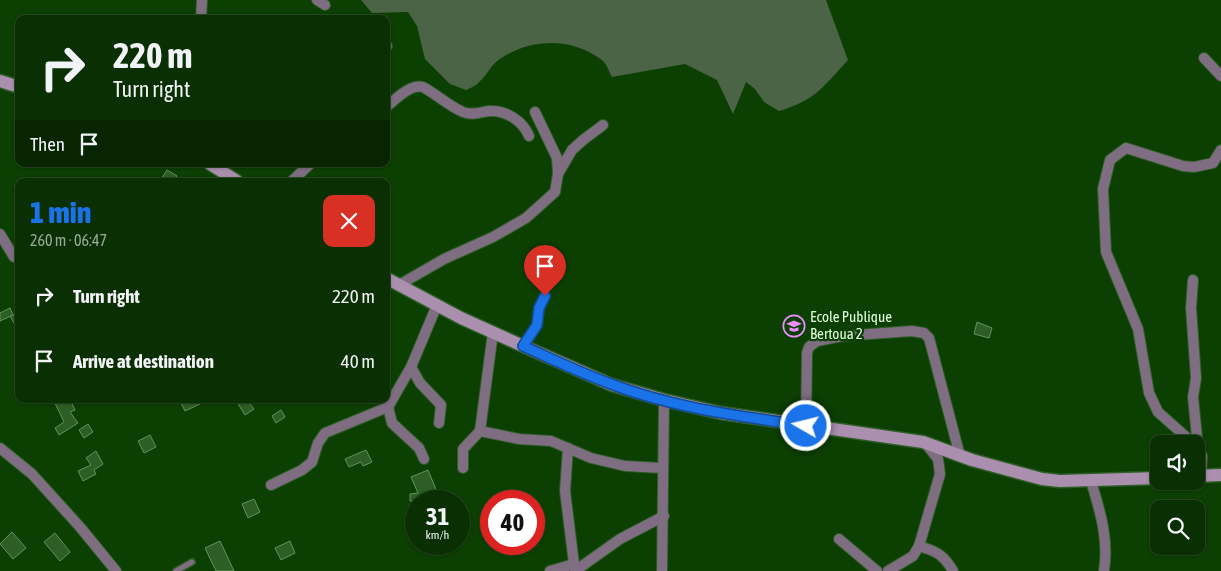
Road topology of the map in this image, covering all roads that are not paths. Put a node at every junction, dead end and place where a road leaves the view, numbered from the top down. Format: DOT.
graph roads {
  1 [pos="202,0"];
  2 [pos="201,15"];
  3 [pos="1204,58"];
  4 [pos="1221,76"];
  5 [pos="0,81"];
  6 [pos="15,86"];
  7 [pos="390,104"];
  8 [pos="535,112"];
  9 [pos="604,126"];
  10 [pos="529,136"];
  11 [pos="1221,150"];
  12 [pos="215,167"];
  13 [pos="307,167"];
  14 [pos="558,174"];
  15 [pos="232,178"];
  16 [pos="295,178"];
  17 [pos="0,234"];
  18 [pos="14,256"];
  19 [pos="390,280"];
  20 [pos="1193,280"];
  21 [pos="399,284"];
  22 [pos="545,296"];
  23 [pos="437,305"];
  24 [pos="493,332"];
  25 [pos="523,346"];
  26 [pos="411,367"];
  27 [pos="664,400"];
  28 [pos="388,407"];
  29 [pos="439,423"];
  30 [pos="806,426"];
  31 [pos="480,431"];
  32 [pos="1184,435"];
  33 [pos="1195,435"];
  34 [pos="923,442"];
  35 [pos="0,448"];
  36 [pos="568,448"];
  37 [pos="960,456"];
  38 [pos="424,459"];
  39 [pos="464,468"];
  40 [pos="662,468"];
  41 [pos="1221,475"];
  42 [pos="1205,476"];
  43 [pos="1150,478"];
  44 [pos="1091,480"];
  45 [pos="271,485"];
  46 [pos="664,516"];
  47 [pos="839,540"];
  48 [pos="919,546"];
  49 [pos="192,562"];
  50 [pos="116,571"];
  51 [pos="177,571"];
  52 [pos="550,571"];
  53 [pos="575,571"];
  54 [pos="662,571"];
  55 [pos="877,571"];
  56 [pos="890,571"];
  57 [pos="953,571"];
  58 [pos="1104,571"];
  1 -- 2 [label="street"];
  3 -- 4 [label="street"];
  5 -- 6 [label="street"];
  7 -- 10 [label="street"];
  8 -- 14 [label="street"];
  9 -- 14 [label="street"];
  11 -- 32 [label="street"];
  12 -- 15 [label="street"];
  13 -- 16 [label="street"];
  14 -- 21 [label="street"];
  17 -- 18 [label="street"];
  19 -- 21 [label="street"];
  20 -- 33 [label="street"];
  21 -- 23 [label="street"];
  22 -- 25 [label="street"];
  23 -- 24 [label="street"];
  23 -- 26 [label="street"];
  24 -- 25 [label="street"];
  24 -- 31 [label="street"];
  25 -- 27 [label="street"];
  26 -- 28 [label="street"];
  26 -- 29 [label="street"];
  27 -- 30 [label="street"];
  27 -- 40 [label="street"];
  28 -- 38 [label="street"];
  28 -- 45 [label="street"];
  30 -- 34 [label="street"];
  30 -- 37 [label="street"];
  31 -- 36 [label="street"];
  31 -- 39 [label="street"];
  34 -- 37 [label="street"];
  34 -- 48 [label="street"];
  35 -- 50 [label="street"];
  36 -- 40 [label="street"];
  36 -- 52 [label="street"];
  37 -- 44 [label="street"];
  40 -- 46 [label="street"];
  41 -- 42 [label="street"];
  43 -- 44 [label="street"];
  44 -- 58 [label="street"];
  46 -- 53 [label="street"];
  46 -- 54 [label="street"];
  47 -- 55 [label="street"];
  48 -- 56 [label="street"];
  48 -- 57 [label="street"];
  49 -- 51 [label="lane"];
}
